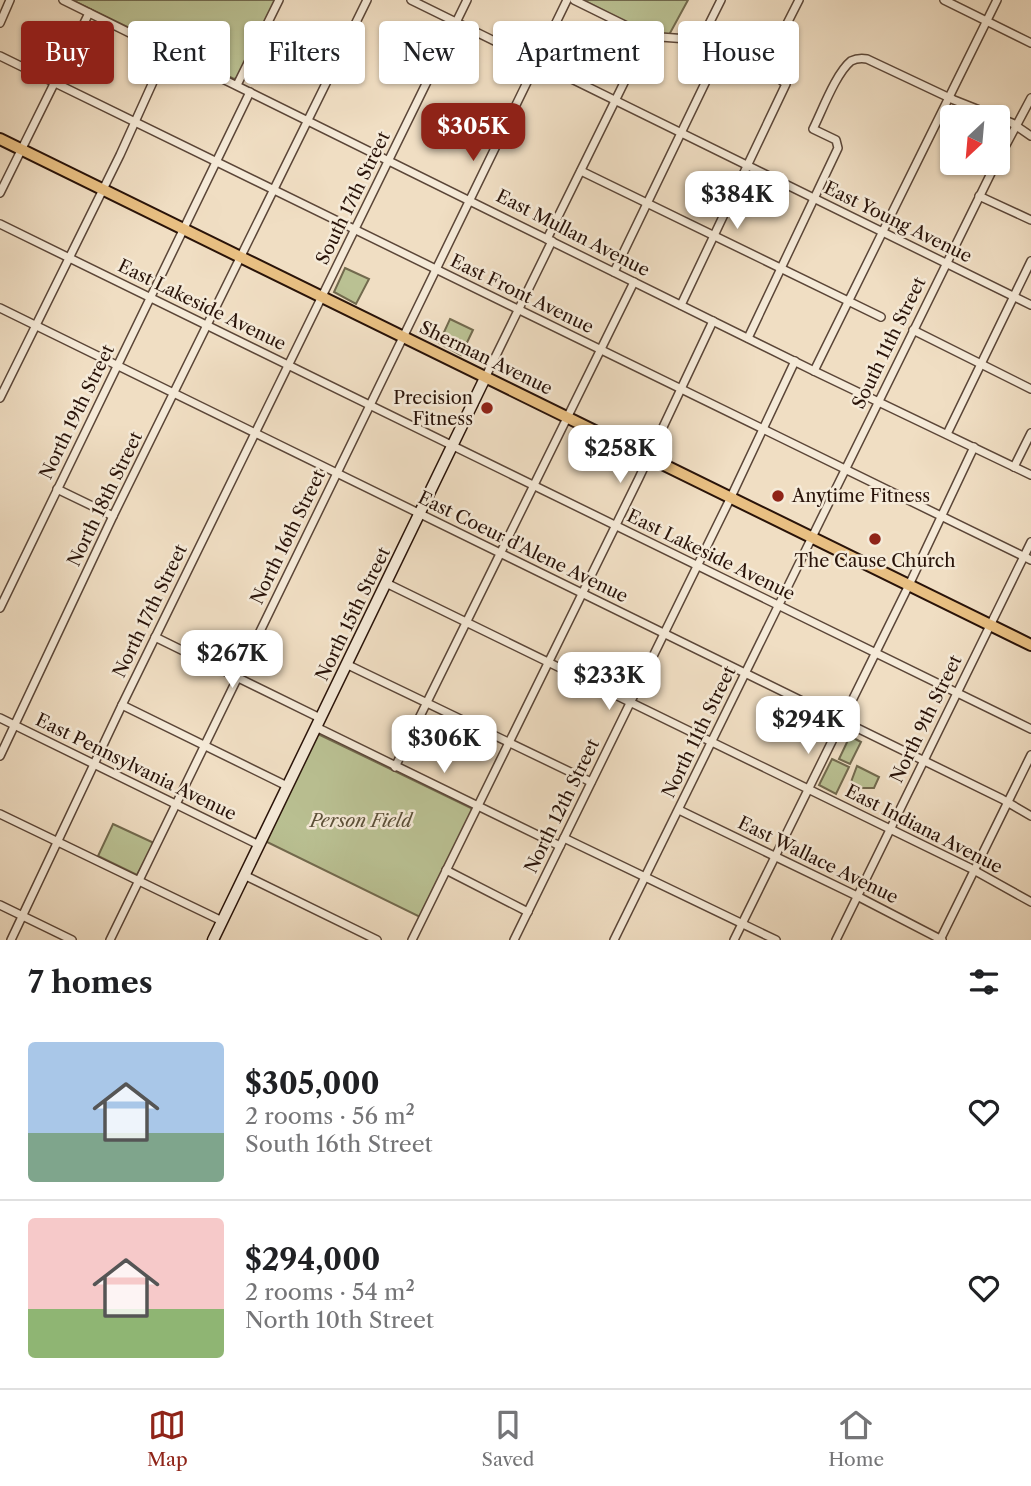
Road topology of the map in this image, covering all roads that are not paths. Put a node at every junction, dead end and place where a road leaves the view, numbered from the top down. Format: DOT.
graph roads {
  1 [pos="10,0"];
  2 [pos="63,0"];
  3 [pos="279,0"];
  4 [pos="367,0"];
  5 [pos="411,0"];
  6 [pos="467,0"];
  7 [pos="567,0"];
  8 [pos="574,0"];
  9 [pos="721,0"];
  10 [pos="799,0"];
  11 [pos="944,0"];
  12 [pos="997,0"];
  13 [pos="89,13"];
  14 [pos="85,21"];
  15 [pos="454,21"];
  16 [pos="456,21"];
  17 [pos="557,21"];
  18 [pos="616,21"];
  19 [pos="710,21"];
  20 [pos="788,21"];
  21 [pos="986,21"];
  22 [pos="0,23"];
  23 [pos="128,32"];
  24 [pos="1031,43"];
  25 [pos="0,56"];
  26 [pos="21,66"];
  27 [pos="230,82"];
  28 [pos="53,84"];
  29 [pos="58,84"];
  30 [pos="152,84"];
  31 [pos="425,84"];
  32 [pos="528,84"];
  33 [pos="582,84"];
  34 [pos="623,84"];
  35 [pos="705,84"];
  36 [pos="785,84"];
  37 [pos="237,85"];
  38 [pos="250,92"];
  39 [pos="947,97"];
  40 [pos="1031,98"];
  41 [pos="615,100"];
  42 [pos="307,120"];
  43 [pos="135,121"];
  44 [pos="1016,127"];
  45 [pos="681,133"];
  46 [pos="1031,136"];
  47 [pos="1010,138"];
  48 [pos="0,139"];
  49 [pos="21,149"];
  50 [pos="388,160"];
  51 [pos="217,161"];
  52 [pos="748,166"];
  53 [pos="581,171"];
  54 [pos="990,175"];
  55 [pos="274,189"];
  56 [pos="103,190"];
  57 [pos="0,192"];
  58 [pos="979,196"];
  59 [pos="815,198"];
  60 [pos="471,200"];
  61 [pos="647,203"];
  62 [pos="1031,220"];
  63 [pos="0,224"];
  64 [pos="355,229"];
  65 [pos="184,230"];
  66 [pos="881,231"];
  67 [pos="715,236"];
  68 [pos="550,240"];
  69 [pos="69,257"];
  70 [pos="241,258"];
  71 [pos="1031,261"];
  72 [pos="946,263"];
  73 [pos="781,268"];
  74 [pos="437,269"];
  75 [pos="614,272"];
  76 [pos="634,282"];
  77 [pos="1014,296"];
  78 [pos="322,297"];
  79 [pos="150,298"];
  80 [pos="848,301"];
  81 [pos="1031,304"];
  82 [pos="681,305"];
  83 [pos="0,308"];
  84 [pos="519,309"];
  85 [pos="881,317"];
  86 [pos="713,321"];
  87 [pos="206,325"];
  88 [pos="36,326"];
  89 [pos="913,330"];
  90 [pos="404,337"];
  91 [pos="748,338"];
  92 [pos="600,350"];
  93 [pos="795,361"];
  94 [pos="980,364"];
  95 [pos="117,365"];
  96 [pos="288,365"];
  97 [pos="814,371"];
  98 [pos="485,378"];
  99 [pos="681,389"];
  100 [pos="1031,389"];
  101 [pos="173,393"];
  102 [pos="0,398"];
  103 [pos="878,400"];
  104 [pos="370,405"];
  105 [pos="568,417"];
  106 [pos="764,430"];
  107 [pos="254,433"];
  108 [pos="1031,433"];
  109 [pos="947,434"];
  110 [pos="453,446"];
  111 [pos="974,447"];
  112 [pos="649,457"];
  113 [pos="1014,467"];
  114 [pos="846,470"];
  115 [pos="337,473"];
  116 [pos="1031,475"];
  117 [pos="534,486"];
  118 [pos="57,489"];
  119 [pos="731,497"];
  120 [pos="419,513"];
  121 [pos="113,516"];
  122 [pos="942,517"];
  123 [pos="616,525"];
  124 [pos="813,538"];
  125 [pos="1031,542"];
  126 [pos="501,553"];
  127 [pos="1028,558"];
  128 [pos="697,565"];
  129 [pos="386,583"];
  130 [pos="909,585"];
  131 [pos="581,593"];
  132 [pos="779,606"];
  133 [pos="0,608"];
  134 [pos="466,621"];
  135 [pos="990,625"];
  136 [pos="663,634"];
  137 [pos="155,637"];
  138 [pos="1031,645"];
  139 [pos="875,653"];
  140 [pos="548,661"];
  141 [pos="346,664"];
  142 [pos="745,674"];
  143 [pos="237,677"];
  144 [pos="957,692"];
  145 [pos="630,701"];
  146 [pos="427,703"];
  147 [pos="122,705"];
  148 [pos="0,718"];
  149 [pos="841,721"];
  150 [pos="318,722"];
  151 [pos="15,725"];
  152 [pos="1031,729"];
  153 [pos="508,742"];
  154 [pos="712,742"];
  155 [pos="203,745"];
  156 [pos="1031,755"];
  157 [pos="0,756"];
  158 [pos="923,761"];
  159 [pos="95,765"];
  160 [pos="395,767"];
  161 [pos="591,782"];
  162 [pos="287,786"];
  163 [pos="807,788"];
  164 [pos="1007,803"];
  165 [pos="176,804"];
  166 [pos="477,806"];
  167 [pos="679,810"];
  168 [pos="0,814"];
  169 [pos="1031,817"];
  170 [pos="890,829"];
  171 [pos="564,838"];
  172 [pos="59,842"];
  173 [pos="259,845"];
  174 [pos="560,846"];
  175 [pos="774,856"];
  176 [pos="446,870"];
  177 [pos="974,871"];
  178 [pos="244,875"];
  179 [pos="645,877"];
  180 [pos="139,881"];
  181 [pos="858,896"];
  182 [pos="1031,902"];
  183 [pos="0,905"];
  184 [pos="528,912"];
  185 [pos="22,916"];
  186 [pos="222,920"];
  187 [pos="742,923"];
  188 [pos="11,940"];
  189 [pos="72,940"];
  190 [pos="110,940"];
  191 [pos="213,940"];
  192 [pos="376,940"];
  193 [pos="412,940"];
  194 [pos="514,940"];
  195 [pos="614,940"];
  196 [pos="734,940"];
  197 [pos="776,940"];
  198 [pos="836,940"];
  199 [pos="941,940"];
  1 -- 22 [label="street"];
  2 -- 13 [label="street, East Mullan Avenue"];
  3 -- 37 [label="street"];
  4 -- 42 [label="street, North 18th Street"];
  5 -- 15 [label="street, East Young Avenue"];
  6 -- 16 [label="street, South 17th Street"];
  7 -- 17 [label="street, North 16th Street"];
  8 -- 18 [label="street"];
  9 -- 19 [label="street"];
  10 -- 20 [label="street"];
  11 -- 21 [label="street"];
  12 -- 21 [label="street"];
  13 -- 14 [label="street"];
  13 -- 23 [label="street, East Mullan Avenue"];
  21 -- 24 [label="street"];
  21 -- 39 [label="street"];
  25 -- 26 [label="street, East Front Avenue"];
  27 -- 37 [label="street, East Mullan Avenue"];
  28 -- 49 [label="street"];
  29 -- 43 [label="street, East Front Avenue"];
  30 -- 43 [label="street"];
  31 -- 50 [label="street, South 17th Street"];
  32 -- 60 [label="street, North 16th Street"];
  33 -- 41 [label="street, East Young Avenue"];
  34 -- 41 [label="street"];
  35 -- 45 [label="street"];
  36 -- 52 [label="street"];
  37 -- 38 [label="street, East Mullan Avenue"];
  38 -- 42 [label="street, East Mullan Avenue"];
  38 -- 51 [label="street, North 19th Street"];
  39 -- 44 [label="street"];
  39 -- 59 [label="street"];
  39 -- 66 [label="street"];
  40 -- 44 [label="street, South 11th Street"];
  41 -- 45 [label="street, East Young Avenue"];
  41 -- 53 [label="street"];
  42 -- 50 [label="street, East Mullan Avenue"];
  42 -- 55 [label="street, North 18th Street"];
  43 -- 51 [label="street, East Front Avenue"];
  43 -- 56 [label="street"];
  44 -- 46 [label="street"];
  44 -- 47 [label="street, South 11th Street"];
  45 -- 52 [label="street, East Young Avenue"];
  45 -- 61 [label="street"];
  48 -- 49 [label="main road, Sherman Avenue"];
  49 -- 56 [label="main road, Sherman Avenue"];
  49 -- 57 [label="street"];
  50 -- 60 [label="street, East Mullan Avenue"];
  50 -- 64 [label="street, South 17th Street"];
  51 -- 55 [label="street, East Front Avenue"];
  51 -- 65 [label="street, North 19th Street"];
  52 -- 59 [label="street, East Young Avenue"];
  52 -- 67 [label="street"];
  53 -- 61 [label="street"];
  53 -- 68 [label="street"];
  54 -- 58 [label="street, South 11th Street"];
  55 -- 64 [label="street, East Front Avenue"];
  55 -- 70 [label="street, North 18th Street"];
  56 -- 65 [label="main road, Sherman Avenue"];
  56 -- 69 [label="street"];
  58 -- 62 [label="street"];
  58 -- 72 [label="street, South 11th Street"];
  59 -- 66 [label="street, East Young Avenue"];
  59 -- 73 [label="street"];
  60 -- 68 [label="street, East Mullan Avenue"];
  60 -- 74 [label="street, North 16th Street"];
  61 -- 67 [label="street"];
  61 -- 75 [label="street"];
  63 -- 69 [label="street, East Lakeside Avenue"];
  64 -- 74 [label="street, East Front Avenue"];
  64 -- 78 [label="street, South 17th Street"];
  65 -- 70 [label="main road, Sherman Avenue"];
  65 -- 79 [label="street, North 19th Street"];
  66 -- 72 [label="street, East Young Avenue"];
  66 -- 80 [label="street"];
  67 -- 73 [label="street"];
  67 -- 82 [label="street"];
  68 -- 75 [label="street, East Mullan Avenue"];
  68 -- 84 [label="street"];
  69 -- 79 [label="street, East Lakeside Avenue"];
  69 -- 88 [label="street"];
  70 -- 78 [label="main road, Sherman Avenue"];
  70 -- 87 [label="street, North 18th Street"];
  71 -- 77 [label="street"];
  72 -- 77 [label="street, East Young Avenue"];
  72 -- 89 [label="street, South 11th Street"];
  73 -- 80 [label="street"];
  73 -- 91 [label="street"];
  74 -- 84 [label="street, East Front Avenue"];
  74 -- 90 [label="street, North 16th Street"];
  75 -- 76 [label="street, East Mullan Avenue"];
  76 -- 82 [label="street, East Mullan Avenue"];
  76 -- 92 [label="street"];
  77 -- 81 [label="street, East Young Avenue"];
  77 -- 94 [label="street"];
  78 -- 90 [label="main road, Sherman Avenue"];
  78 -- 96 [label="street, North 17th Street"];
  79 -- 87 [label="street, East Lakeside Avenue"];
  79 -- 95 [label="street, North 19th Street"];
  80 -- 85 [label="street"];
  80 -- 97 [label="street"];
  82 -- 86 [label="street, East Mullan Avenue"];
  83 -- 88 [label="street, East Coeur d'Alene Avenue"];
  84 -- 92 [label="street, East Front Avenue"];
  84 -- 98 [label="street"];
  86 -- 91 [label="street, East Mullan Avenue"];
  86 -- 99 [label="street"];
  87 -- 96 [label="street, East Lakeside Avenue"];
  87 -- 101 [label="street, North 18th Street"];
  88 -- 95 [label="street, East Coeur d'Alene Avenue"];
  88 -- 102 [label="street"];
  89 -- 94 [label="street"];
  89 -- 103 [label="street, South 11th Street"];
  90 -- 98 [label="main road, Sherman Avenue"];
  90 -- 104 [label="street, North 16th Street"];
  91 -- 93 [label="street, East Mullan Avenue"];
  92 -- 99 [label="street, East Front Avenue"];
  92 -- 105 [label="street"];
  93 -- 97 [label="street, East Mullan Avenue"];
  93 -- 106 [label="street, North 12th Street"];
  94 -- 100 [label="street"];
  94 -- 109 [label="street"];
  95 -- 101 [label="street, East Coeur d'Alene Avenue"];
  95 -- 118 [label="street, North 19th Street"];
  96 -- 104 [label="street, East Lakeside Avenue"];
  96 -- 107 [label="street, North 17th Street"];
  97 -- 103 [label="street, East Mullan Avenue"];
  98 -- 105 [label="main road, Sherman Avenue"];
  98 -- 110 [label="main road, North 15th Street"];
  99 -- 106 [label="street, East Front Avenue"];
  99 -- 112 [label="street"];
  101 -- 107 [label="street, East Coeur d'Alene Avenue"];
  101 -- 121 [label="street, North 18th Street"];
  103 -- 109 [label="street, East Mullan Avenue"];
  103 -- 114 [label="street, South 11th Street"];
  104 -- 110 [label="street, East Lakeside Avenue"];
  104 -- 115 [label="street, North 16th Street"];
  105 -- 112 [label="main road, Sherman Avenue"];
  105 -- 117 [label="street"];
  106 -- 114 [label="street, East Front Avenue"];
  106 -- 119 [label="street, North 12th Street"];
  107 -- 115 [label="street, East Coeur d'Alene Avenue"];
  107 -- 137 [label="street, North 17th Street"];
  108 -- 113 [label="street"];
  109 -- 111 [label="street, East Mullan Avenue"];
  110 -- 117 [label="street, East Lakeside Avenue"];
  110 -- 120 [label="main road, North 15th Street"];
  111 -- 113 [label="street, East Mullan Avenue"];
  111 -- 122 [label="street"];
  112 -- 119 [label="main road, Sherman Avenue"];
  112 -- 123 [label="street"];
  113 -- 116 [label="street, East Mullan Avenue"];
  114 -- 122 [label="street, East Front Avenue"];
  114 -- 124 [label="street, South 11th Street"];
  115 -- 120 [label="street, East Coeur d'Alene Avenue"];
  115 -- 143 [label="street, North 16th Street"];
  117 -- 123 [label="street, East Lakeside Avenue"];
  117 -- 126 [label="street"];
  118 -- 121 [label="street"];
  118 -- 133 [label="street, North 19th Street"];
  119 -- 124 [label="main road, Sherman Avenue"];
  119 -- 128 [label="street, North 12th Street"];
  120 -- 126 [label="street, East Coeur d'Alene Avenue"];
  120 -- 129 [label="main road, North 15th Street"];
  121 -- 151 [label="street, North 18th Street"];
  122 -- 127 [label="street, East Front Avenue"];
  122 -- 130 [label="street"];
  123 -- 128 [label="street, East Lakeside Avenue"];
  123 -- 131 [label="street"];
  124 -- 130 [label="main road, Sherman Avenue"];
  124 -- 132 [label="street, North 11th Street"];
  125 -- 127 [label="street, North 9th Street"];
  126 -- 131 [label="street, East Coeur d'Alene Avenue"];
  126 -- 134 [label="street"];
  127 -- 135 [label="street, North 9th Street"];
  128 -- 132 [label="street, East Lakeside Avenue"];
  128 -- 136 [label="street, North 12th Street"];
  129 -- 134 [label="street, East Indiana Avenue"];
  129 -- 141 [label="main road, North 15th Street"];
  130 -- 135 [label="main road, Sherman Avenue"];
  130 -- 139 [label="street"];
  131 -- 136 [label="street, East Coeur d'Alene Avenue"];
  131 -- 140 [label="street"];
  132 -- 139 [label="street, East Lakeside Avenue"];
  132 -- 142 [label="street, North 11th Street"];
  134 -- 140 [label="street, East Indiana Avenue"];
  134 -- 146 [label="street"];
  135 -- 138 [label="main road, Sherman Avenue"];
  135 -- 144 [label="street, North 9th Street"];
  136 -- 142 [label="street, East Coeur d'Alene Avenue"];
  136 -- 145 [label="street, North 12th Street"];
  137 -- 143 [label="street"];
  137 -- 147 [label="street, North 17th Street"];
  139 -- 144 [label="street, East Lakeside Avenue"];
  139 -- 149 [label="street"];
  140 -- 145 [label="street, East Indiana Avenue"];
  140 -- 153 [label="street"];
  141 -- 146 [label="street"];
  141 -- 150 [label="main road, North 15th Street"];
  142 -- 149 [label="street, East Coeur d'Alene Avenue"];
  142 -- 154 [label="street, North 11th Street"];
  143 -- 150 [label="street"];
  143 -- 155 [label="street, North 16th Street"];
  144 -- 152 [label="street, East Lakeside Avenue"];
  144 -- 158 [label="street, North 9th Street"];
  145 -- 154 [label="street, East Indiana Avenue"];
  145 -- 161 [label="street, North 12th Street"];
  146 -- 153 [label="street"];
  146 -- 160 [label="street"];
  147 -- 155 [label="street"];
  147 -- 159 [label="street, North 17th Street"];
  148 -- 151 [label="street, East Pennsylvania Avenue"];
  149 -- 158 [label="street, East Coeur d'Alene Avenue"];
  149 -- 163 [label="street"];
  150 -- 160 [label="street"];
  150 -- 162 [label="main road, North 15th Street"];
  151 -- 157 [label="street, North 18th Street"];
  151 -- 159 [label="street, East Pennsylvania Avenue"];
  153 -- 161 [label="street"];
  153 -- 166 [label="street"];
  154 -- 163 [label="street, East Indiana Avenue"];
  154 -- 167 [label="street, North 11th Street"];
  155 -- 162 [label="street"];
  155 -- 165 [label="street, North 16th Street"];
  156 -- 164 [label="street"];
  158 -- 164 [label="street, East Coeur d'Alene Avenue"];
  158 -- 170 [label="street, North 9th Street"];
  159 -- 165 [label="street, East Pennsylvania Avenue"];
  159 -- 172 [label="street, North 17th Street"];
  160 -- 166 [label="street"];
  161 -- 171 [label="street, North 12th Street"];
  162 -- 173 [label="main road, North 15th Street"];
  163 -- 170 [label="street, East Indiana Avenue"];
  163 -- 175 [label="street"];
  164 -- 169 [label="street, East Coeur d'Alene Avenue"];
  164 -- 177 [label="street"];
  165 -- 173 [label="street, East Pennsylvania Avenue"];
  165 -- 180 [label="street, North 16th Street"];
  166 -- 174 [label="street"];
  166 -- 176 [label="street"];
  167 -- 175 [label="street, East Wallace Avenue"];
  167 -- 179 [label="street, North 11th Street"];
  168 -- 172 [label="street"];
  170 -- 177 [label="street, East Indiana Avenue"];
  170 -- 181 [label="street, North 9th Street"];
  171 -- 174 [label="street, North 12th Street"];
  171 -- 179 [label="street"];
  172 -- 180 [label="street"];
  172 -- 185 [label="street, North 17th Street"];
  173 -- 178 [label="main road, North 15th Street"];
  174 -- 184 [label="street, North 12th Street"];
  175 -- 181 [label="street, East Wallace Avenue"];
  175 -- 187 [label="street"];
  176 -- 184 [label="street"];
  176 -- 193 [label="street"];
  177 -- 182 [label="street, East Indiana Avenue"];
  177 -- 199 [label="street"];
  178 -- 186 [label="main road, North 15th Street"];
  178 -- 192 [label="street"];
  179 -- 187 [label="street"];
  179 -- 195 [label="street, North 11th Street"];
  180 -- 186 [label="street"];
  180 -- 190 [label="street, North 16th Street"];
  181 -- 198 [label="street, North 9th Street"];
  181 -- 199 [label="street, East Wallace Avenue"];
  183 -- 185 [label="street"];
  184 -- 194 [label="street, North 12th Street"];
  185 -- 188 [label="street, North 17th Street"];
  185 -- 189 [label="street"];
  186 -- 191 [label="main road, North 15th Street"];
  187 -- 196 [label="street"];
  187 -- 197 [label="street"];
}
